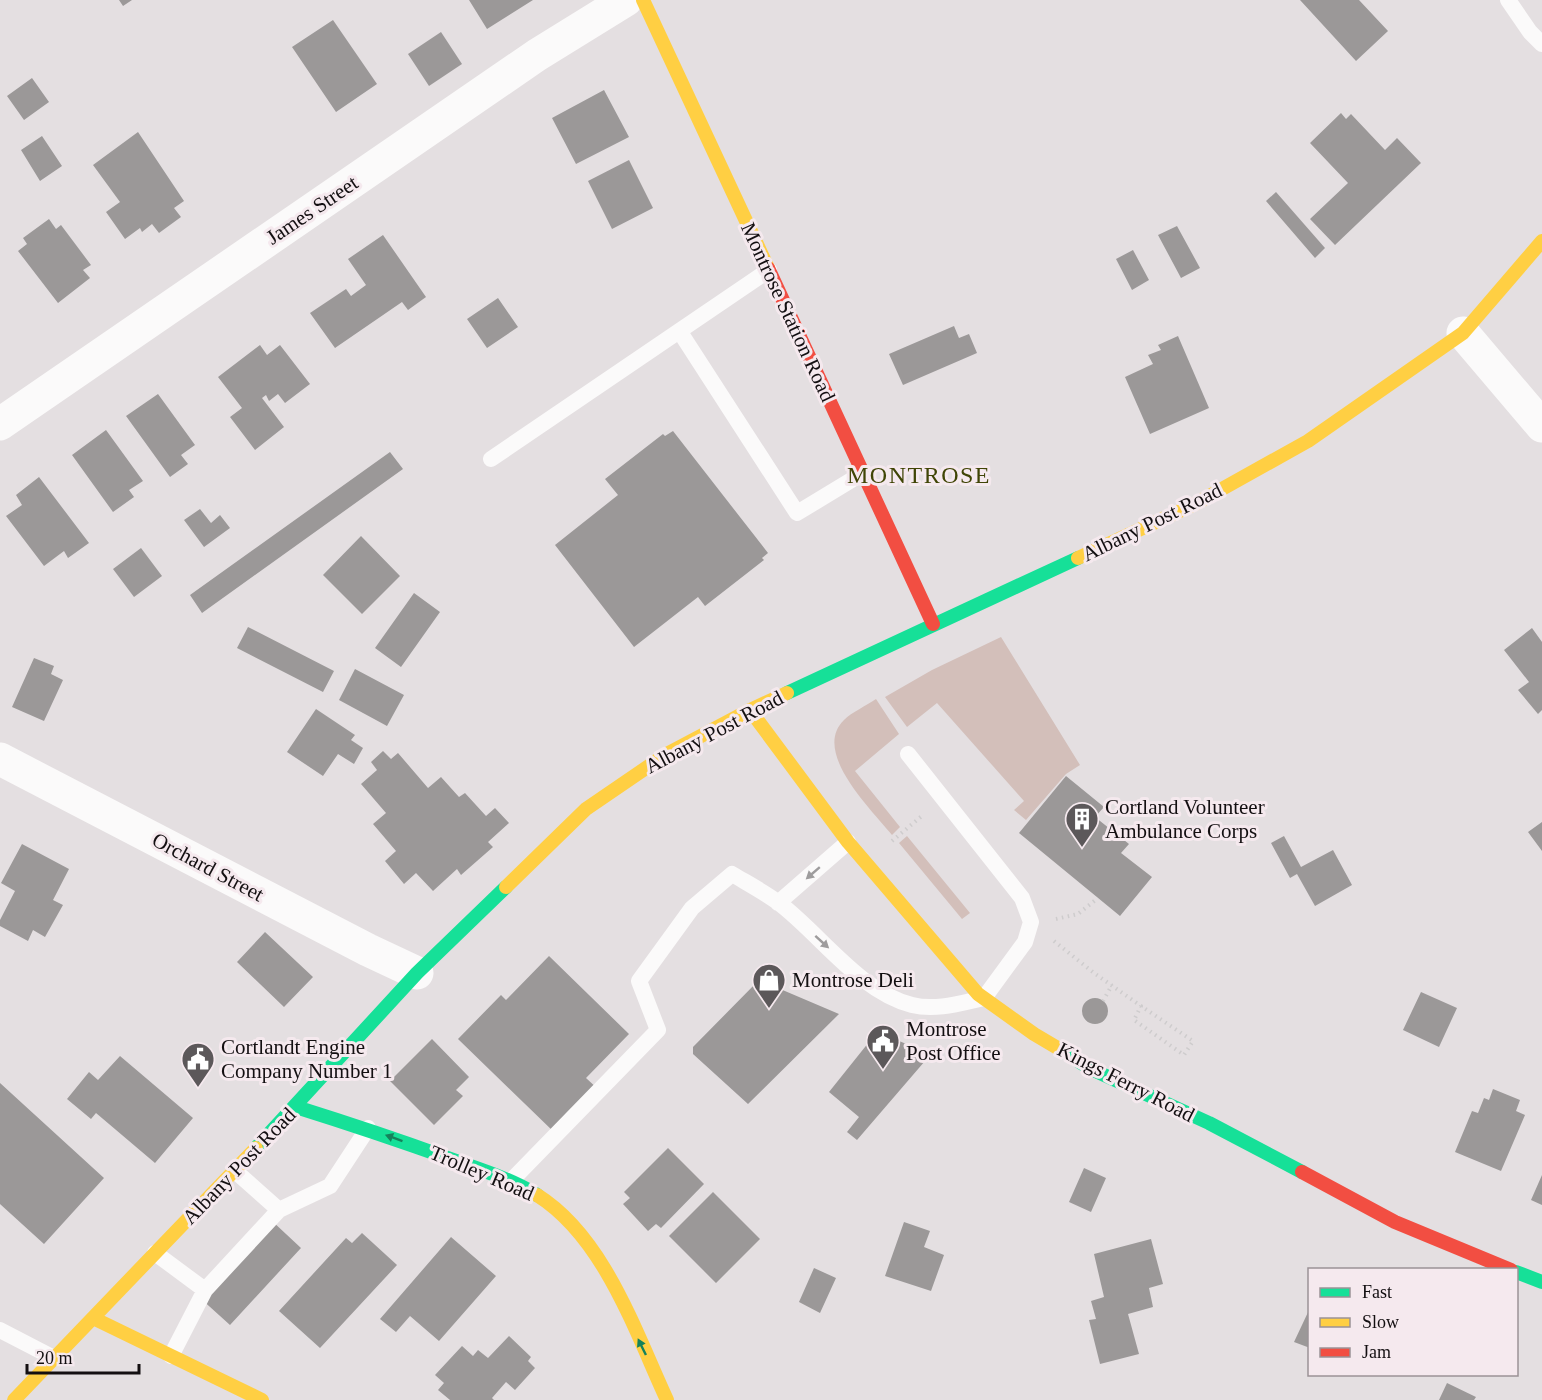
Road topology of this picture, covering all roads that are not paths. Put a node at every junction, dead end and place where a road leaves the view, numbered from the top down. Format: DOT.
graph roads {
  1 [pos="626,0"];
  2 [pos="643,0"];
  3 [pos="1508,0"];
  4 [pos="1542,44"];
  5 [pos="1542,241"];
  6 [pos="769,270"];
  7 [pos="680,332"];
  8 [pos="1463,333"];
  9 [pos="0,424"];
  10 [pos="1542,426"];
  11 [pos="491,459"];
  12 [pos="863,473"];
  13 [pos="933,624"];
  14 [pos="750,710"];
  15 [pos="908,754"];
  16 [pos="0,759"];
  17 [pos="848,842"];
  18 [pos="778,903"];
  19 [pos="417,972"];
  20 [pos="984,998"];
  21 [pos="296,1107"];
  22 [pos="368,1128"];
  23 [pos="234,1170"];
  24 [pos="511,1181"];
  25 [pos="279,1210"];
  26 [pos="155,1253"];
  27 [pos="1509,1268"];
  28 [pos="1518,1273"];
  29 [pos="1542,1282"];
  30 [pos="205,1290"];
  31 [pos="93,1318"];
  32 [pos="0,1330"];
  33 [pos="171,1356"];
  34 [pos="54,1358"];
  35 [pos="14,1400"];
  36 [pos="262,1400"];
  37 [pos="667,1400"];
  1 -- 9 [label="street, James Street"];
  2 -- 6 [label="street, Montrose Station Road"];
  3 -- 4 [label="lane"];
  5 -- 8 [label="street, Albany Post Road"];
  6 -- 7 [label="lane"];
  6 -- 12 [label="street, Montrose Station Road"];
  7 -- 11 [label="lane"];
  7 -- 12 [label="lane"];
  8 -- 10 [label="street"];
  8 -- 13 [label="street, Albany Post Road"];
  12 -- 13 [label="street, Montrose Station Road"];
  13 -- 14 [label="street, Albany Post Road"];
  14 -- 17 [label="street, Kings Ferry Road"];
  14 -- 19 [label="street, Albany Post Road"];
  15 -- 20 [label="lane"];
  16 -- 19 [label="street, Orchard Street"];
  17 -- 18 [label="lane, one-way"];
  17 -- 20 [label="street, Kings Ferry Road"];
  18 -- 20 [label="lane, one-way"];
  18 -- 24 [label="lane"];
  19 -- 21 [label="street, Albany Post Road"];
  20 -- 27 [label="street, Kings Ferry Road"];
  21 -- 22 [label="street, Trolley Road"];
  21 -- 23 [label="street, Albany Post Road"];
  24 -- 22 [label="street, Trolley Road, one-way"];
  22 -- 25 [label="lane"];
  23 -- 25 [label="lane"];
  23 -- 26 [label="street, Albany Post Road"];
  37 -- 24 [label="street, Trolley Road, one-way"];
  25 -- 30 [label="lane"];
  26 -- 30 [label="lane"];
  26 -- 31 [label="street, Albany Post Road"];
  28 -- 29 [label="street"];
  30 -- 33 [label="lane"];
  31 -- 33 [label="street"];
  31 -- 34 [label="street, Albany Post Road"];
  32 -- 34 [label="lane"];
  33 -- 36 [label="street"];
  34 -- 35 [label="street, Albany Post Road"];
}
